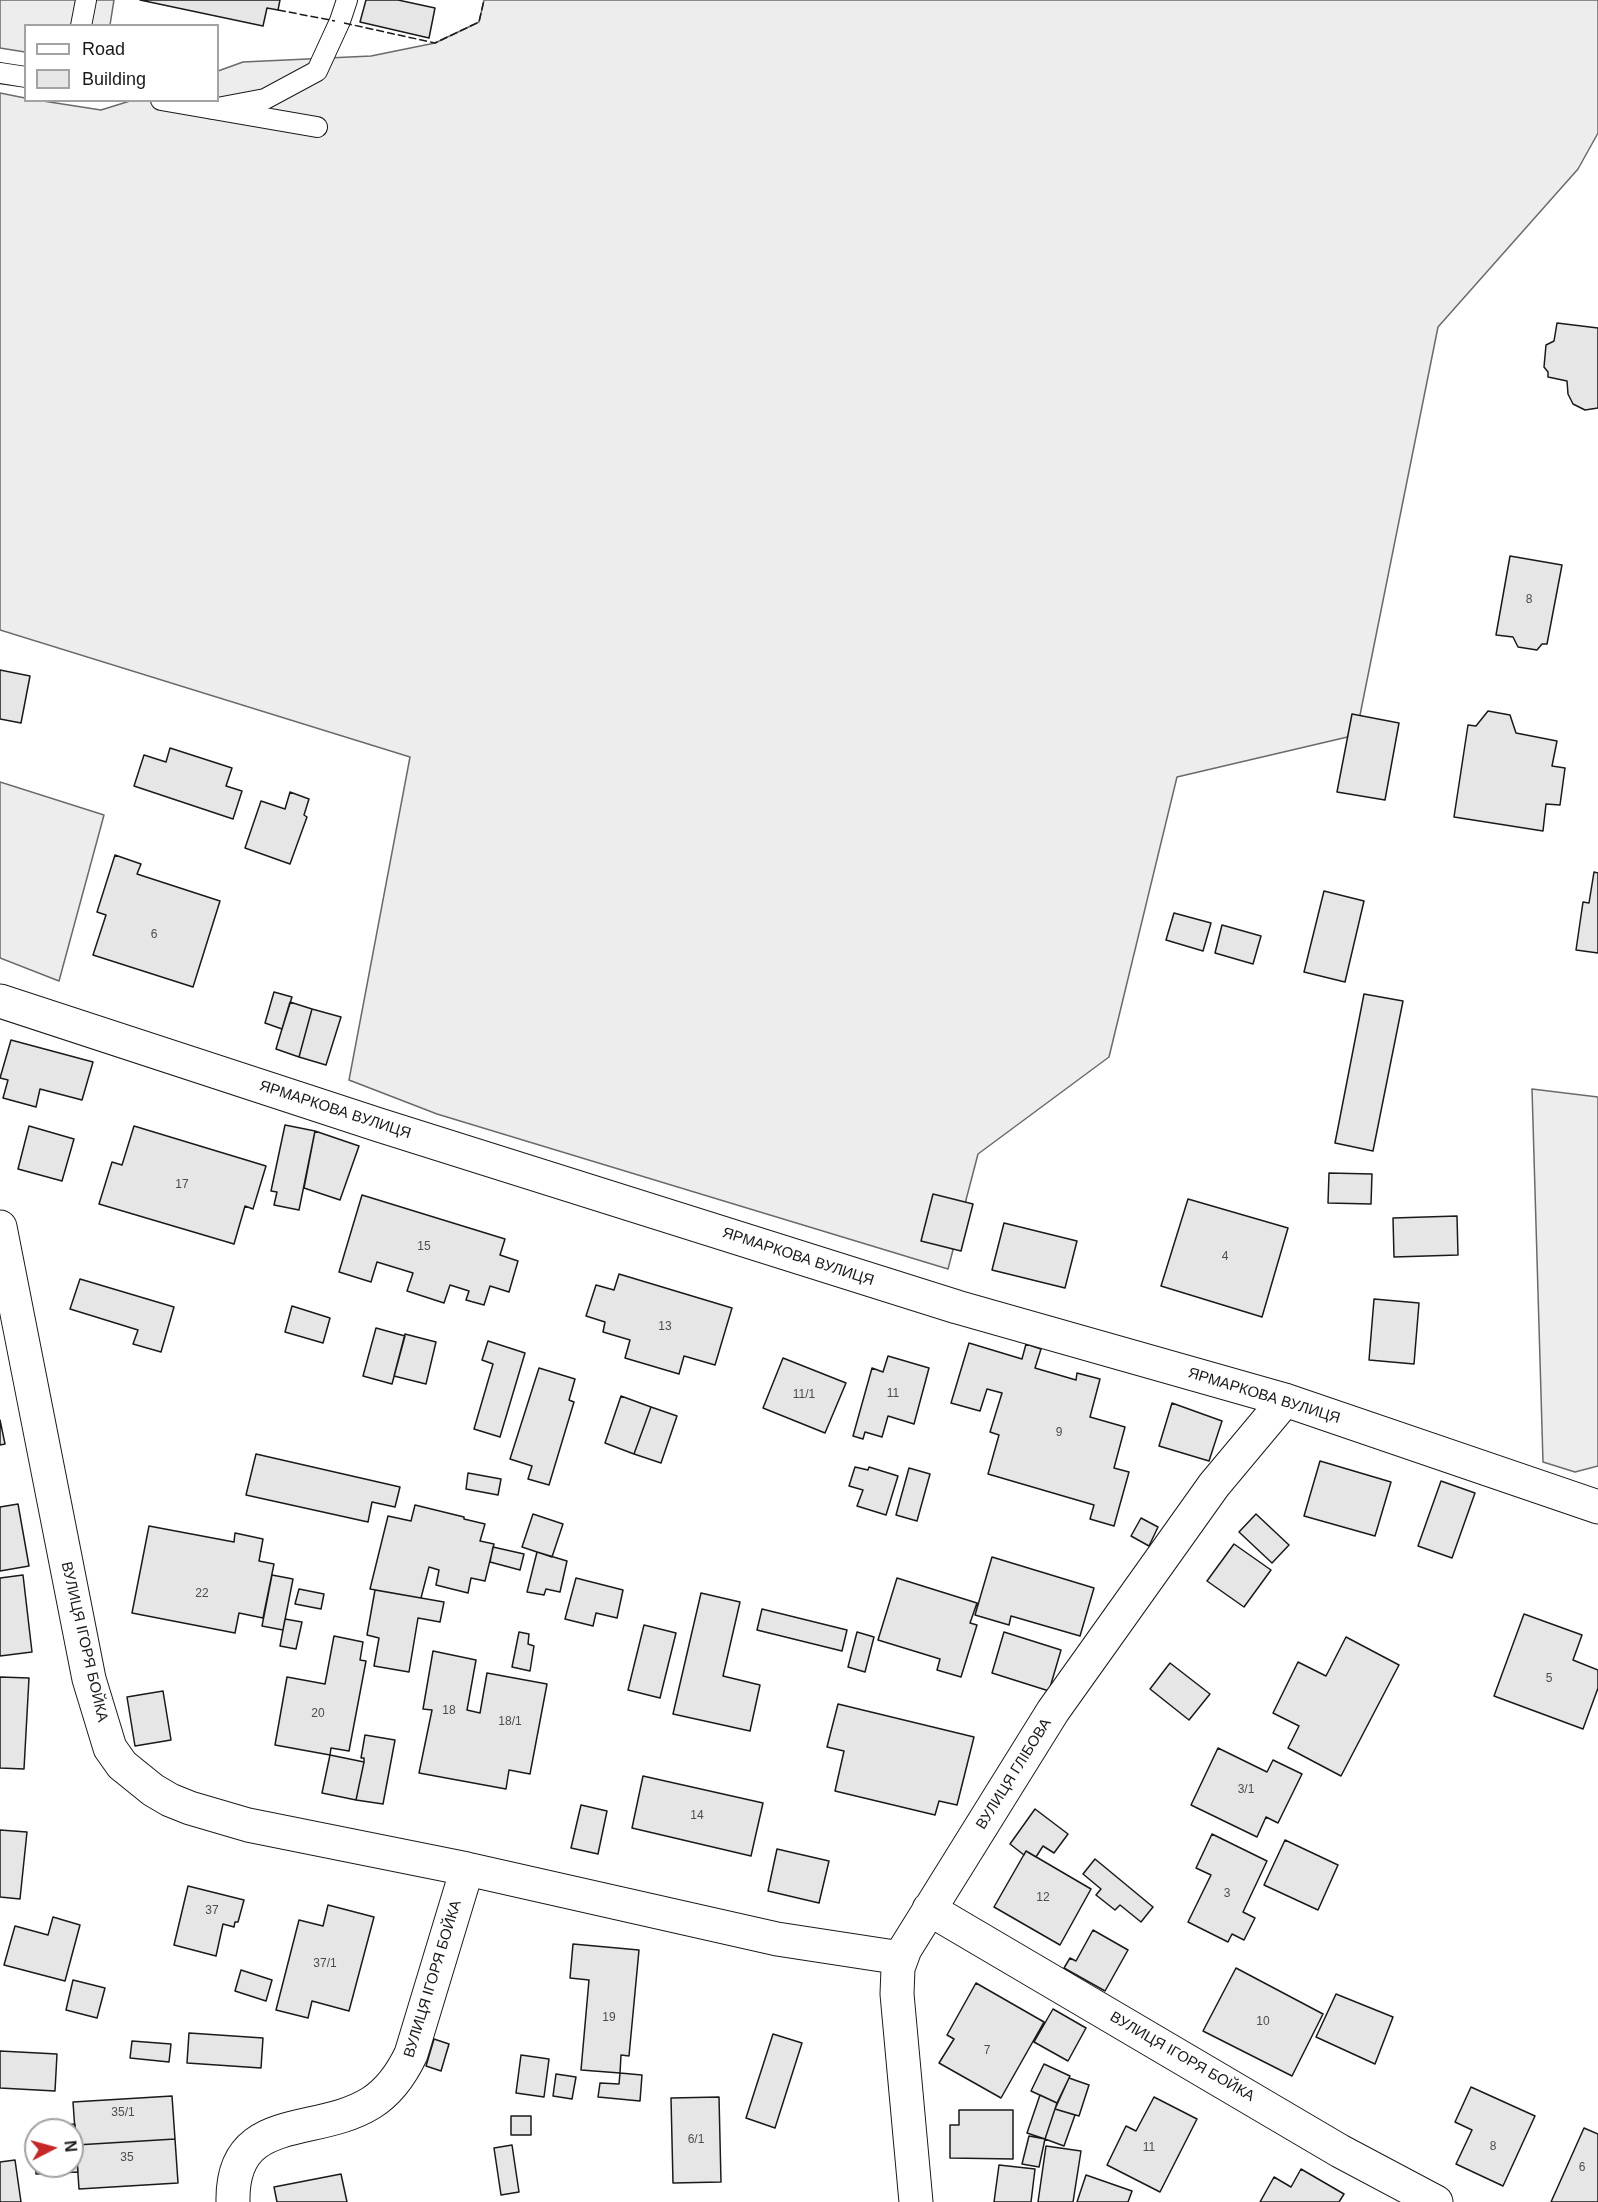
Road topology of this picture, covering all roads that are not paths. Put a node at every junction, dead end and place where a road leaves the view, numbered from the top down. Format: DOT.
graph roads {
  1 [pos="87,0"];
  2 [pos="347,0"];
  3 [pos="81,24"];
  4 [pos="0,73"];
  5 [pos="24,77"];
  6 [pos="172,102"];
  7 [pos="212,109"];
  8 [pos="317,127"];
  9 [pos="0,1001"];
  10 [pos="0,1227"];
  11 [pos="1285,1400"];
  12 [pos="1598,1507"];
  13 [pos="467,1869"];
  14 [pos="929,1909"];
  15 [pos="901,1959"];
  16 [pos="233,2202"];
  17 [pos="916,2202"];
  18 [pos="1436,2202"];
  1 -- 3 [label="lane"];
  2 -- 7 [label="lane"];
  4 -- 5 [label="lane"];
  6 -- 7 [label="lane"];
  7 -- 8 [label="lane"];
  9 -- 11 [label="street, ЯРМАРКОВА ВУЛИЦЯ"];
  10 -- 13 [label="street, ВУЛИЦЯ ІГОРЯ БОЙКА"];
  11 -- 12 [label="street, ЯРМАРКОВА ВУЛИЦЯ"];
  11 -- 14 [label="street, ВУЛИЦЯ ГЛІБОВА"];
  13 -- 15 [label="street, ВУЛИЦЯ ІГОРЯ БОЙКА"];
  13 -- 16 [label="street, ВУЛИЦЯ ІГОРЯ БОЙКА"];
  14 -- 15 [label="street, ВУЛИЦЯ ГЛІБОВА"];
  14 -- 18 [label="street, ВУЛИЦЯ ІГОРЯ БОЙКА"];
  15 -- 17 [label="street, ВУЛИЦЯ ГЛІБОВА"];
}
